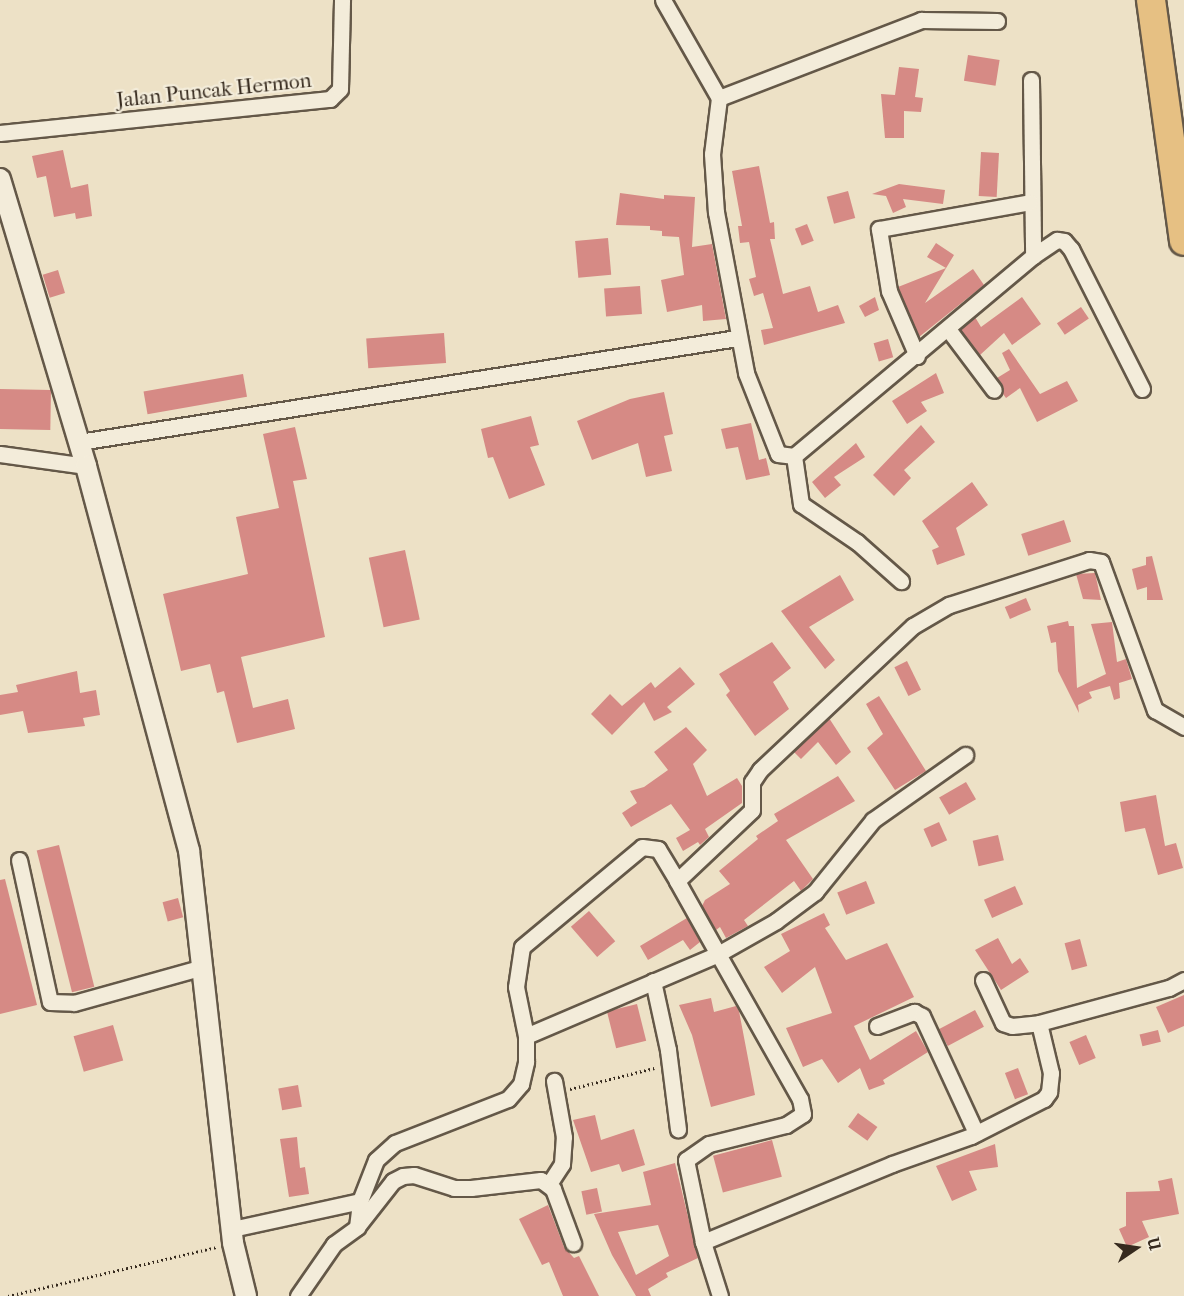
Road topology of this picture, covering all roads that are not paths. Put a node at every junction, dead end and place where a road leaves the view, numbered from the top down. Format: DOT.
graph roads {
  1 [pos="342,0"];
  2 [pos="663,0"];
  3 [pos="1151,0"];
  4 [pos="997,21"];
  5 [pos="1031,80"];
  6 [pos="718,98"];
  7 [pos="0,133"];
  8 [pos="0,179"];
  9 [pos="1030,202"];
  10 [pos="1184,241"];
  11 [pos="1033,256"];
  12 [pos="948,329"];
  13 [pos="737,338"];
  14 [pos="916,356"];
  15 [pos="1142,389"];
  16 [pos="994,390"];
  17 [pos="79,442"];
  18 [pos="0,454"];
  19 [pos="794,456"];
  20 [pos="86,466"];
  21 [pos="901,581"];
  22 [pos="1184,727"];
  23 [pos="964,755"];
  24 [pos="19,860"];
  25 [pos="677,880"];
  26 [pos="717,954"];
  27 [pos="203,967"];
  28 [pos="983,980"];
  29 [pos="1184,980"];
  30 [pos="653,981"];
  31 [pos="1039,1023"];
  32 [pos="877,1026"];
  33 [pos="526,1036"];
  34 [pos="555,1087"];
  35 [pos="678,1129"];
  36 [pos="976,1133"];
  37 [pos="549,1184"];
  38 [pos="360,1201"];
  39 [pos="357,1227"];
  40 [pos="233,1236"];
  41 [pos="703,1242"];
  42 [pos="573,1243"];
  43 [pos="246,1296"];
  44 [pos="298,1296"];
  45 [pos="720,1296"];
  1 -- 7 [label="street, Jalan Puncak Hermon"];
  2 -- 6 [label="street"];
  3 -- 10 [label="highway"];
  4 -- 6 [label="street"];
  5 -- 9 [label="street"];
  6 -- 13 [label="street"];
  8 -- 17 [label="street"];
  9 -- 11 [label="street"];
  9 -- 14 [label="street"];
  11 -- 12 [label="street"];
  11 -- 15 [label="street"];
  12 -- 14 [label="street"];
  12 -- 16 [label="street"];
  13 -- 17 [label="street"];
  13 -- 19 [label="street"];
  14 -- 19 [label="street"];
  17 -- 20 [label="street"];
  18 -- 20 [label="street"];
  19 -- 21 [label="street"];
  20 -- 27 [label="street"];
  22 -- 25 [label="street"];
  23 -- 26 [label="street"];
  24 -- 27 [label="street"];
  25 -- 26 [label="street"];
  25 -- 33 [label="street"];
  26 -- 30 [label="street"];
  26 -- 41 [label="street"];
  27 -- 40 [label="street"];
  28 -- 31 [label="street"];
  29 -- 31 [label="street"];
  30 -- 33 [label="street"];
  30 -- 35 [label="street"];
  31 -- 36 [label="street"];
  32 -- 36 [label="street"];
  33 -- 38 [label="street"];
  34 -- 37 [label="street"];
  36 -- 41 [label="street"];
  37 -- 39 [label="street"];
  37 -- 42 [label="street"];
  38 -- 39 [label="street"];
  38 -- 40 [label="street"];
  39 -- 44 [label="street"];
  40 -- 43 [label="street"];
  41 -- 45 [label="street"];
}
